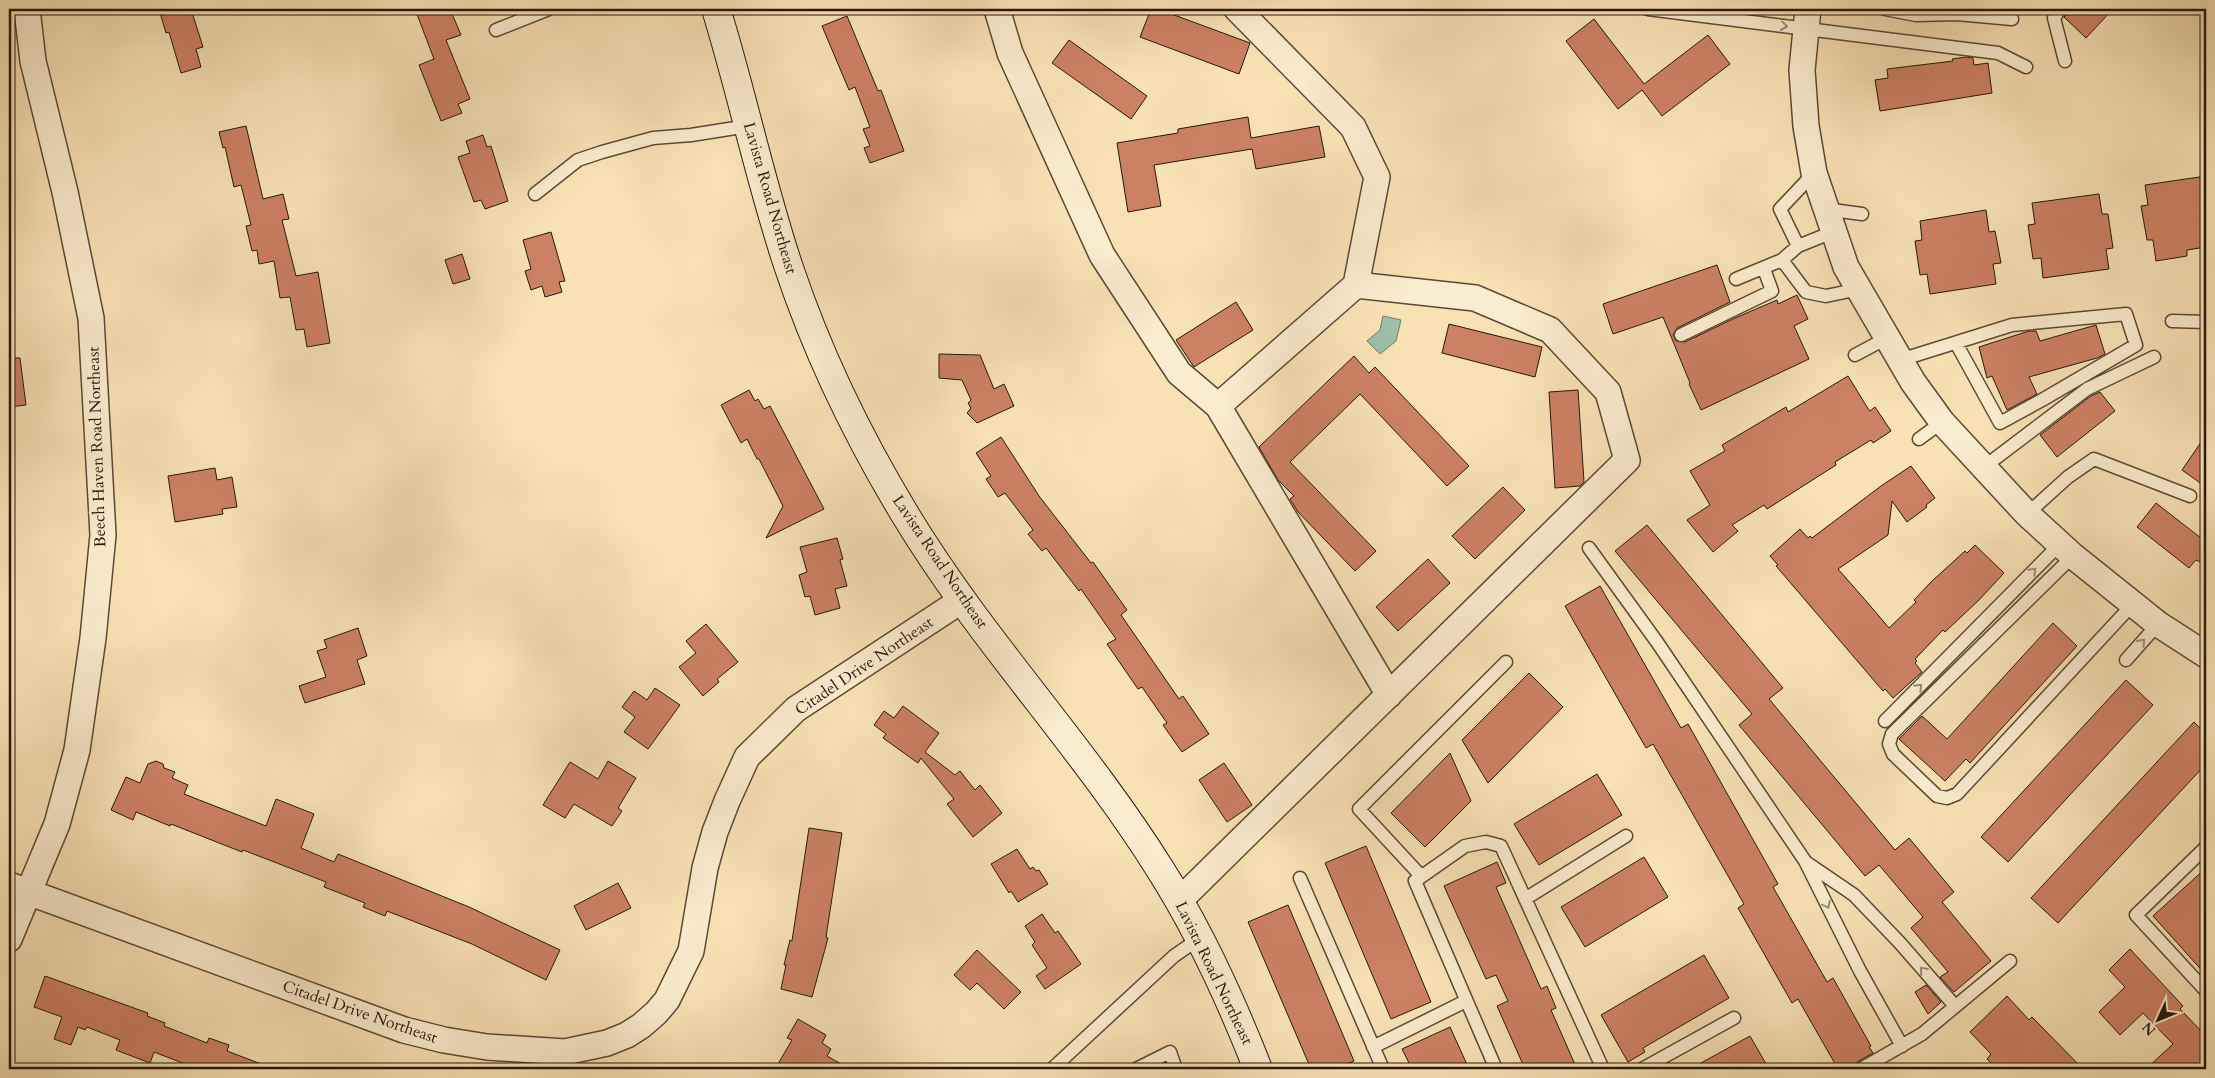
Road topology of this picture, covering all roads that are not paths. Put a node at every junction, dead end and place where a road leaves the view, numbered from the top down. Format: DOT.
graph roads {
  1 [pos="27,9"];
  2 [pos="549,9"];
  3 [pos="716,9"];
  4 [pos="997,9"];
  5 [pos="1237,9"];
  6 [pos="1648,9"];
  7 [pos="1885,9"];
  8 [pos="2060,9"];
  9 [pos="1807,19"];
  10 [pos="2012,19"];
  11 [pos="496,30"];
  12 [pos="2065,61"];
  13 [pos="2026,67"];
  14 [pos="748,126"];
  15 [pos="1814,173"];
  16 [pos="535,194"];
  17 [pos="1825,209"];
  18 [pos="1862,214"];
  19 [pos="1833,232"];
  20 [pos="1798,246"];
  21 [pos="1782,260"];
  22 [pos="1764,269"];
  23 [pos="1736,279"];
  24 [pos="1356,285"];
  25 [pos="1859,289"];
  26 [pos="2172,321"];
  27 [pos="2206,322"];
  28 [pos="1681,335"];
  29 [pos="1887,338"];
  30 [pos="1956,343"];
  31 [pos="1854,355"];
  32 [pos="2154,357"];
  33 [pos="1900,360"];
  34 [pos="1218,406"];
  35 [pos="1942,422"];
  36 [pos="1919,439"];
  37 [pos="1984,466"];
  38 [pos="2190,496"];
  39 [pos="2028,514"];
  40 [pos="1589,548"];
  41 [pos="2066,550"];
  42 [pos="962,600"];
  43 [pos="2132,605"];
  44 [pos="2158,624"];
  45 [pos="2206,655"];
  46 [pos="2126,660"];
  47 [pos="1506,662"];
  48 [pos="1389,695"];
  49 [pos="1884,721"];
  50 [pos="1626,836"];
  51 [pos="2206,848"];
  52 [pos="1806,862"];
  53 [pos="1421,876"];
  54 [pos="1300,878"];
  55 [pos="18,889"];
  56 [pos="1525,898"];
  57 [pos="1179,901"];
  58 [pos="1200,938"];
  59 [pos="9,939"];
  60 [pos="2010,961"];
  61 [pos="2206,991"];
  62 [pos="1466,1001"];
  63 [pos="1955,1006"];
  64 [pos="1734,1018"];
  65 [pos="1902,1046"];
  66 [pos="1373,1047"];
  67 [pos="1052,1069"];
  68 [pos="1136,1069"];
  69 [pos="1176,1069"];
  70 [pos="1258,1069"];
  71 [pos="1383,1069"];
  72 [pos="1496,1069"];
  73 [pos="1603,1069"];
  74 [pos="1642,1069"];
  75 [pos="1861,1069"];
  1 -- 55 [label="street, Beech Haven Road Northeast"];
  2 -- 11 [label="lane"];
  3 -- 14 [label="main road, Lavista Road Northeast"];
  4 -- 34 [label="street"];
  5 -- 24 [label="street"];
  6 -- 9 [label="lane, one-way"];
  7 -- 10 [label="lane"];
  8 -- 12 [label="lane"];
  9 -- 13 [label="lane"];
  9 -- 15 [label="street"];
  14 -- 16 [label="lane"];
  14 -- 42 [label="main road, Lavista Road Northeast"];
  15 -- 17 [label="street"];
  15 -- 20 [label="lane"];
  17 -- 18 [label="lane"];
  17 -- 19 [label="street"];
  19 -- 20 [label="lane"];
  19 -- 25 [label="street"];
  20 -- 21 [label="lane"];
  21 -- 22 [label="lane"];
  21 -- 25 [label="lane"];
  22 -- 23 [label="lane"];
  22 -- 28 [label="lane"];
  24 -- 34 [label="street"];
  24 -- 48 [label="street"];
  25 -- 29 [label="street"];
  26 -- 27 [label="lane"];
  29 -- 31 [label="lane"];
  29 -- 33 [label="street"];
  30 -- 30 [label="lane"];
  30 -- 33 [label="lane"];
  32 -- 37 [label="lane"];
  33 -- 35 [label="street"];
  34 -- 48 [label="street"];
  35 -- 36 [label="lane"];
  35 -- 37 [label="street"];
  37 -- 39 [label="street"];
  38 -- 39 [label="lane"];
  39 -- 41 [label="street"];
  40 -- 52 [label="lane"];
  41 -- 43 [label="street"];
  41 -- 43 [label="lane"];
  49 -- 41 [label="lane, one-way"];
  42 -- 55 [label="street, Citadel Drive Northeast"];
  42 -- 57 [label="main road, Lavista Road Northeast"];
  43 -- 44 [label="street"];
  44 -- 45 [label="street"];
  46 -- 44 [label="lane, one-way"];
  47 -- 53 [label="lane"];
  48 -- 57 [label="street"];
  50 -- 56 [label="lane"];
  51 -- 61 [label="lane"];
  63 -- 52 [label="lane, one-way"];
  52 -- 65 [label="lane, one-way"];
  53 -- 56 [label="lane"];
  53 -- 62 [label="lane"];
  54 -- 66 [label="lane"];
  55 -- 59 [label="street, Beech Haven Road Northeast"];
  56 -- 73 [label="lane"];
  57 -- 58 [label="main road, Lavista Road Northeast"];
  58 -- 67 [label="lane"];
  58 -- 70 [label="main road, Lavista Road Northeast"];
  60 -- 63 [label="lane"];
  62 -- 66 [label="lane"];
  62 -- 72 [label="lane"];
  63 -- 65 [label="lane"];
  64 -- 74 [label="lane"];
  65 -- 75 [label="lane"];
  66 -- 71 [label="lane"];
  68 -- 69 [label="lane"];
}
